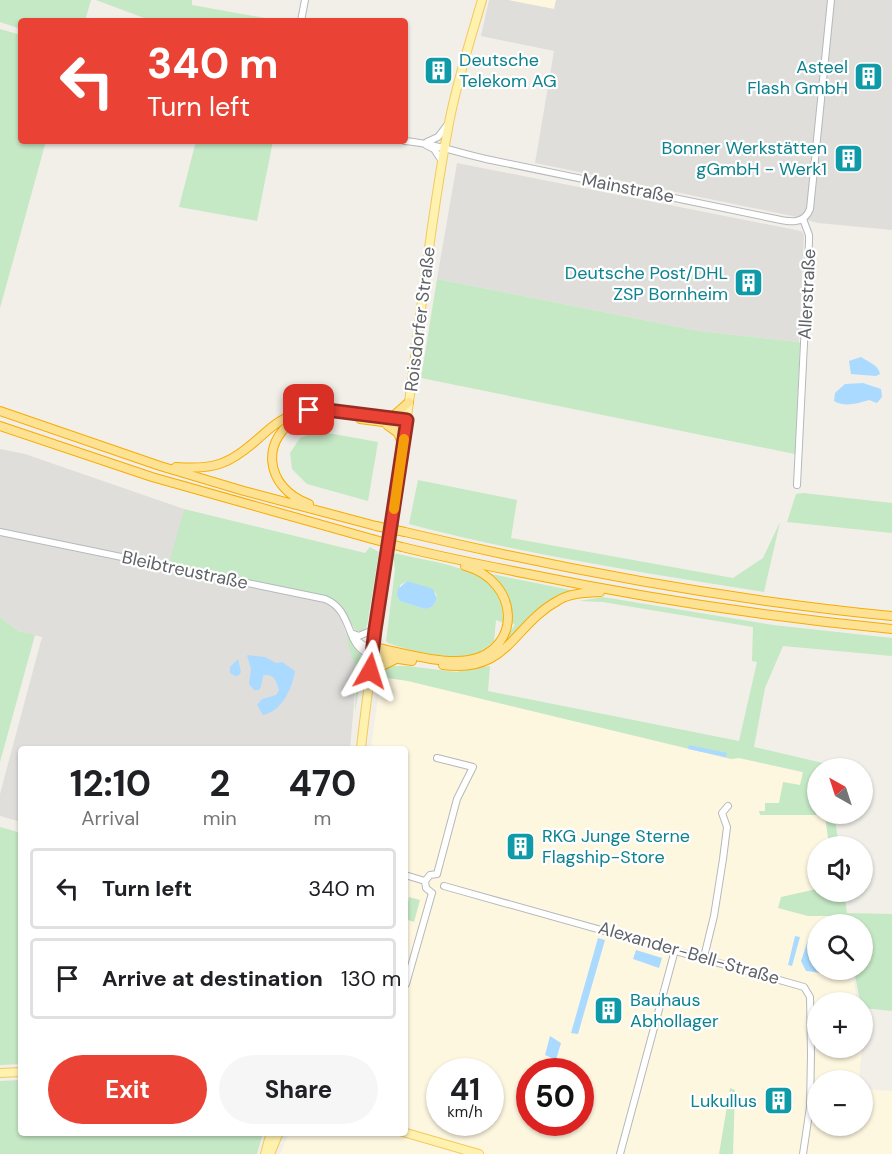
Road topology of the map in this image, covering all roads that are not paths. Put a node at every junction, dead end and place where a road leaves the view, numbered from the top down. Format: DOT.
graph roads {
  1 [pos="305,0"];
  2 [pos="482,0"];
  3 [pos="831,0"];
  4 [pos="302,18"];
  5 [pos="450,120"];
  6 [pos="408,141"];
  7 [pos="421,142"];
  8 [pos="444,148"];
  9 [pos="443,162"];
  10 [pos="803,219"];
  11 [pos="409,402"];
  12 [pos="0,411"];
  13 [pos="388,420"];
  14 [pos="406,423"];
  15 [pos="0,426"];
  16 [pos="403,445"];
  17 [pos="160,466"];
  18 [pos="797,485"];
  19 [pos="337,516"];
  20 [pos="0,532"];
  21 [pos="425,553"];
  22 [pos="612,591"];
  23 [pos="892,616"];
  24 [pos="892,629"];
  25 [pos="375,630"];
  26 [pos="352,635"];
  27 [pos="373,651"];
  28 [pos="397,659"];
  29 [pos="370,678"];
  30 [pos="361,746"];
  31 [pos="437,758"];
  32 [pos="728,806"];
  33 [pos="437,874"];
  34 [pos="408,876"];
  35 [pos="425,881"];
  36 [pos="444,886"];
  37 [pos="432,893"];
  38 [pos="675,950"];
  39 [pos="704,957"];
  40 [pos="408,977"];
  41 [pos="18,1072"];
  42 [pos="0,1073"];
  43 [pos="408,1133"];
  44 [pos="271,1136"];
  45 [pos="277,1136"];
  46 [pos="265,1154"];
  47 [pos="270,1154"];
  48 [pos="479,1154"];
  49 [pos="620,1154"];
  50 [pos="803,1154"];
  1 -- 4 [label="street"];
  2 -- 5 [label="main road, Roisdorfer Straße"];
  3 -- 10 [label="street, Allerstraße"];
  5 -- 7 [label="street"];
  5 -- 8 [label="main road, Roisdorfer Straße"];
  6 -- 7 [label="street, Mainstraße"];
  7 -- 8 [label="street, Mainstraße"];
  7 -- 9 [label="street"];
  8 -- 9 [label="main road, Roisdorfer Straße"];
  8 -- 10 [label="street, Mainstraße"];
  9 -- 11 [label="main road, Roisdorfer Straße"];
  10 -- 18 [label="street, Allerstraße"];
  11 -- 13 [label="highway"];
  11 -- 14 [label="main road, Roisdorfer Straße"];
  12 -- 17 [label="highway"];
  13 -- 14 [label="highway"];
  13 -- 16 [label="highway"];
  13 -- 17 [label="highway"];
  13 -- 19 [label="highway"];
  14 -- 16 [label="main road, Roisdorfer Straße"];
  15 -- 21 [label="highway, bridge"];
  16 -- 25 [label="main road, Roisdorfer Straße"];
  17 -- 19 [label="highway"];
  19 -- 23 [label="highway, bridge"];
  20 -- 26 [label="street, Bleibtreustraße"];
  21 -- 22 [label="highway"];
  21 -- 27 [label="highway"];
  22 -- 24 [label="highway"];
  22 -- 28 [label="highway"];
  25 -- 26 [label="street"];
  25 -- 27 [label="main road, Roisdorfer Straße"];
  26 -- 27 [label="street, Bleibtreustraße"];
  27 -- 28 [label="highway"];
  27 -- 29 [label="main road, Roisdorfer Straße"];
  28 -- 29 [label="highway"];
  29 -- 30 [label="main road, Roisdorfer Straße"];
  31 -- 33 [label="street"];
  32 -- 39 [label="street"];
  33 -- 35 [label="street"];
  33 -- 36 [label="street"];
  34 -- 35 [label="street"];
  35 -- 37 [label="street"];
  36 -- 37 [label="street"];
  36 -- 38 [label="street, Alexander-Bell-Straße"];
  37 -- 40 [label="street"];
  38 -- 39 [label="street, Alexander-Bell-Straße"];
  38 -- 49 [label="street"];
  39 -- 50 [label="street, Alexander-Bell-Straße"];
  41 -- 42 [label="main road"];
  43 -- 48 [label="main road"];
  44 -- 46 [label="main road"];
  45 -- 47 [label="main road"];
}
